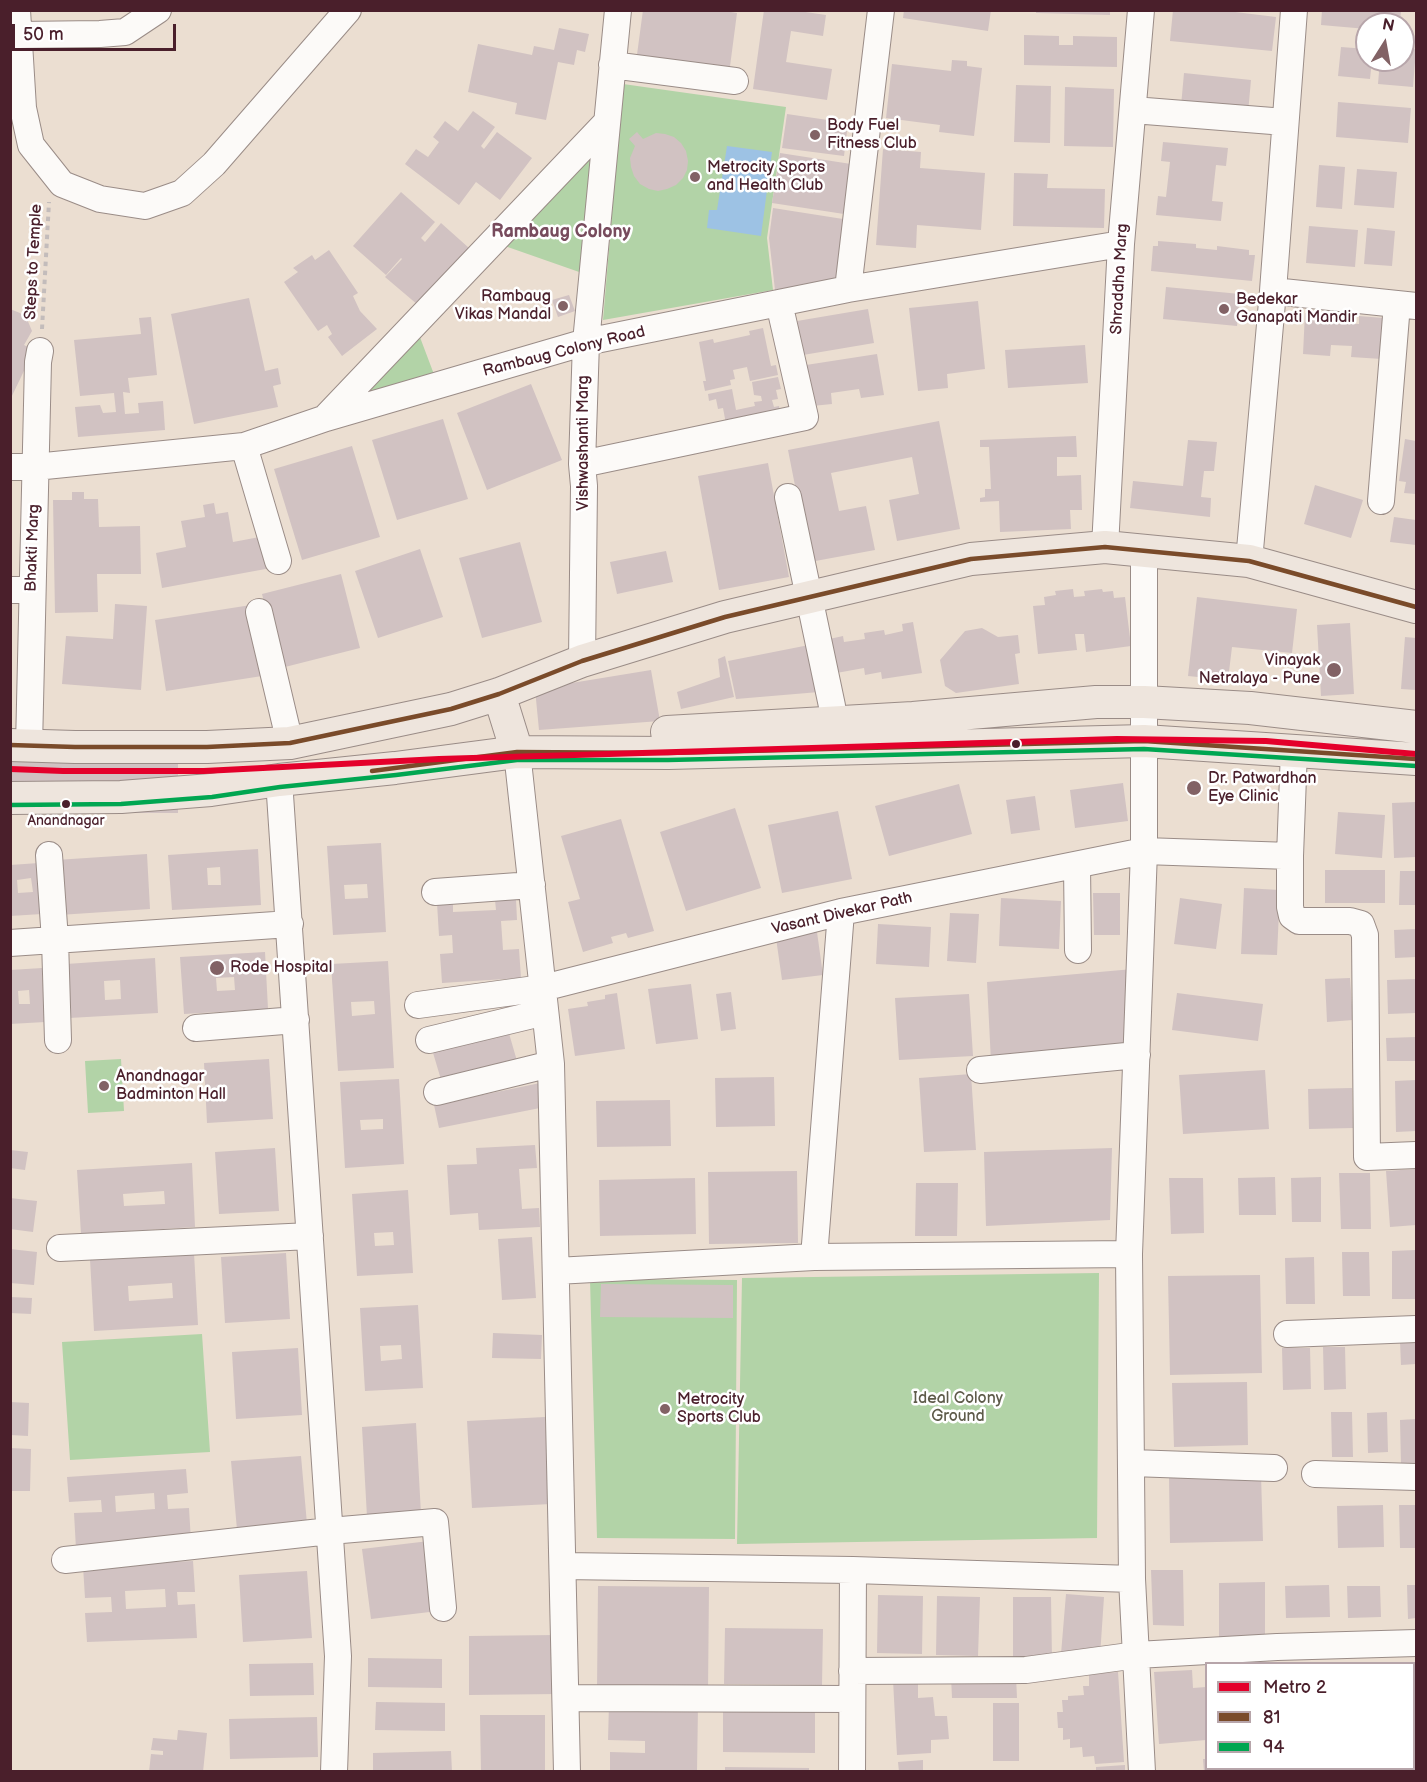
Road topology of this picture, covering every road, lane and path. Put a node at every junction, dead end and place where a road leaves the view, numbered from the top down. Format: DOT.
graph roads {
  1 [pos="158,10"];
  2 [pos="348,10"];
  3 [pos="618,10"];
  4 [pos="881,10"];
  5 [pos="1141,10"];
  6 [pos="1294,10"];
  7 [pos="16,41"];
  8 [pos="612,65"];
  9 [pos="735,81"];
  10 [pos="1133,110"];
  11 [pos="1286,122"];
  12 [pos="606,123"];
  13 [pos="56,176"];
  14 [pos="1121,244"];
  15 [pos="848,289"];
  16 [pos="1273,291"];
  17 [pos="778,303"];
  18 [pos="1407,305"];
  19 [pos="585,342"];
  20 [pos="40,351"];
  21 [pos="326,417"];
  22 [pos="244,446"];
  23 [pos="582,464"];
  24 [pos="23,467"];
  25 [pos="788,497"];
  26 [pos="1381,501"];
  27 [pos="1105,547"];
  28 [pos="1144,550"];
  29 [pos="278,561"];
  30 [pos="1249,561"];
  31 [pos="21,590"];
  32 [pos="810,597"];
  33 [pos="1416,607"];
  34 [pos="260,612"];
  35 [pos="582,661"];
  36 [pos="499,694"];
  37 [pos="1144,702"];
  38 [pos="832,706"];
  39 [pos="1416,727"];
  40 [pos="1144,741"];
  41 [pos="290,742"];
  42 [pos="515,743"];
  43 [pos="20,745"];
  44 [pos="1294,750"];
  45 [pos="1416,759"];
  46 [pos="279,780"];
  47 [pos="10,798"];
  48 [pos="1144,851"];
  49 [pos="49,855"];
  50 [pos="1290,856"];
  51 [pos="1077,865"];
  52 [pos="532,885"];
  53 [pos="435,892"];
  54 [pos="841,912"];
  55 [pos="290,924"];
  56 [pos="55,940"];
  57 [pos="10,943"];
  58 [pos="1078,950"];
  59 [pos="544,1000"];
  60 [pos="418,1005"];
  61 [pos="296,1020"];
  62 [pos="196,1028"];
  63 [pos="58,1040"];
  64 [pos="429,1040"];
  65 [pos="1137,1055"];
  66 [pos="551,1064"];
  67 [pos="980,1070"];
  68 [pos="437,1092"];
  69 [pos="1416,1155"];
  70 [pos="310,1236"];
  71 [pos="60,1248"];
  72 [pos="1129,1254"];
  73 [pos="814,1257"];
  74 [pos="556,1271"];
  75 [pos="1416,1329"];
  76 [pos="1287,1334"];
  77 [pos="1132,1463"];
  78 [pos="1274,1468"];
  79 [pos="1315,1474"];
  80 [pos="1416,1477"];
  81 [pos="330,1531"];
  82 [pos="65,1560"];
  83 [pos="562,1566"];
  84 [pos="853,1570"];
  85 [pos="1132,1579"];
  86 [pos="443,1608"];
  87 [pos="1416,1643"];
  88 [pos="1137,1655"];
  89 [pos="852,1671"];
  90 [pos="566,1698"];
  91 [pos="852,1699"];
  92 [pos="334,1772"];
  93 [pos="567,1772"];
  94 [pos="852,1772"];
  95 [pos="1142,1772"];
  1 -- 7 [label="street"];
  2 -- 13 [label="street"];
  3 -- 8 [label="street, Vishwashanti Marg"];
  4 -- 15 [label="street"];
  5 -- 10 [label="street, Shraddha Marg"];
  6 -- 11 [label="street"];
  7 -- 13 [label="street"];
  8 -- 9 [label="street"];
  8 -- 12 [label="street, Vishwashanti Marg"];
  10 -- 11 [label="street"];
  10 -- 14 [label="street, Shraddha Marg"];
  11 -- 16 [label="street"];
  12 -- 19 [label="street, Vishwashanti Marg"];
  12 -- 21 [label="street"];
  13 -- 20 [label="path, Steps to Temple"];
  14 -- 15 [label="street, Rambaug Colony Road"];
  14 -- 27 [label="street, Shraddha Marg"];
  15 -- 17 [label="street, Rambaug Colony Road"];
  16 -- 18 [label="street"];
  16 -- 30 [label="street"];
  17 -- 19 [label="street, Rambaug Colony Road"];
  17 -- 23 [label="street"];
  18 -- 26 [label="street"];
  19 -- 21 [label="street, Rambaug Colony Road"];
  19 -- 23 [label="street, Vishwashanti Marg"];
  20 -- 24 [label="street, Bhakti Marg"];
  21 -- 22 [label="street, Rambaug Colony Road"];
  22 -- 24 [label="street, Rambaug Colony Road"];
  22 -- 29 [label="street"];
  23 -- 35 [label="street, Vishwashanti Marg"];
  24 -- 31 [label="street, Bhakti Marg"];
  25 -- 32 [label="street"];
  27 -- 28 [label="main road"];
  27 -- 32 [label="main road"];
  28 -- 30 [label="main road"];
  28 -- 37 [label="street"];
  30 -- 33 [label="main road"];
  31 -- 43 [label="street, Bhakti Marg"];
  32 -- 35 [label="main road"];
  32 -- 38 [label="street"];
  34 -- 41 [label="street"];
  35 -- 36 [label="main road"];
  36 -- 41 [label="main road"];
  36 -- 42 [label="main road"];
  37 -- 39 [label="main road"];
  37 -- 40 [label="street"];
  37 -- 42 [label="main road"];
  40 -- 42 [label="main road"];
  40 -- 44 [label="main road"];
  40 -- 48 [label="street"];
  41 -- 43 [label="main road"];
  42 -- 46 [label="main road"];
  42 -- 52 [label="street"];
  44 -- 45 [label="main road"];
  44 -- 50 [label="street"];
  46 -- 47 [label="main road"];
  46 -- 55 [label="street"];
  48 -- 50 [label="street, Vasant Divekar Path"];
  48 -- 51 [label="street, Vasant Divekar Path"];
  48 -- 65 [label="street"];
  49 -- 56 [label="street"];
  50 -- 69 [label="street"];
  51 -- 54 [label="street, Vasant Divekar Path"];
  51 -- 58 [label="street"];
  52 -- 53 [label="street"];
  52 -- 59 [label="street"];
  54 -- 59 [label="street, Vasant Divekar Path"];
  54 -- 73 [label="street"];
  55 -- 56 [label="street"];
  55 -- 61 [label="street"];
  56 -- 57 [label="street"];
  56 -- 63 [label="street"];
  59 -- 60 [label="street"];
  59 -- 64 [label="street"];
  59 -- 66 [label="street"];
  61 -- 62 [label="street"];
  61 -- 70 [label="street"];
  65 -- 67 [label="street"];
  65 -- 72 [label="street"];
  66 -- 68 [label="street"];
  66 -- 74 [label="street"];
  70 -- 71 [label="street"];
  70 -- 81 [label="street"];
  72 -- 73 [label="street"];
  72 -- 77 [label="street"];
  73 -- 74 [label="street"];
  74 -- 83 [label="street"];
  75 -- 76 [label="street"];
  77 -- 78 [label="street"];
  77 -- 85 [label="street"];
  79 -- 80 [label="street"];
  81 -- 82 [label="street"];
  81 -- 86 [label="street"];
  81 -- 92 [label="street"];
  83 -- 84 [label="street"];
  83 -- 90 [label="street"];
  84 -- 85 [label="street"];
  84 -- 89 [label="street"];
  85 -- 88 [label="street"];
  87 -- 88 [label="street"];
  88 -- 89 [label="street"];
  88 -- 95 [label="street"];
  89 -- 91 [label="street"];
  90 -- 91 [label="street"];
  90 -- 93 [label="street"];
  91 -- 94 [label="street"];
}
